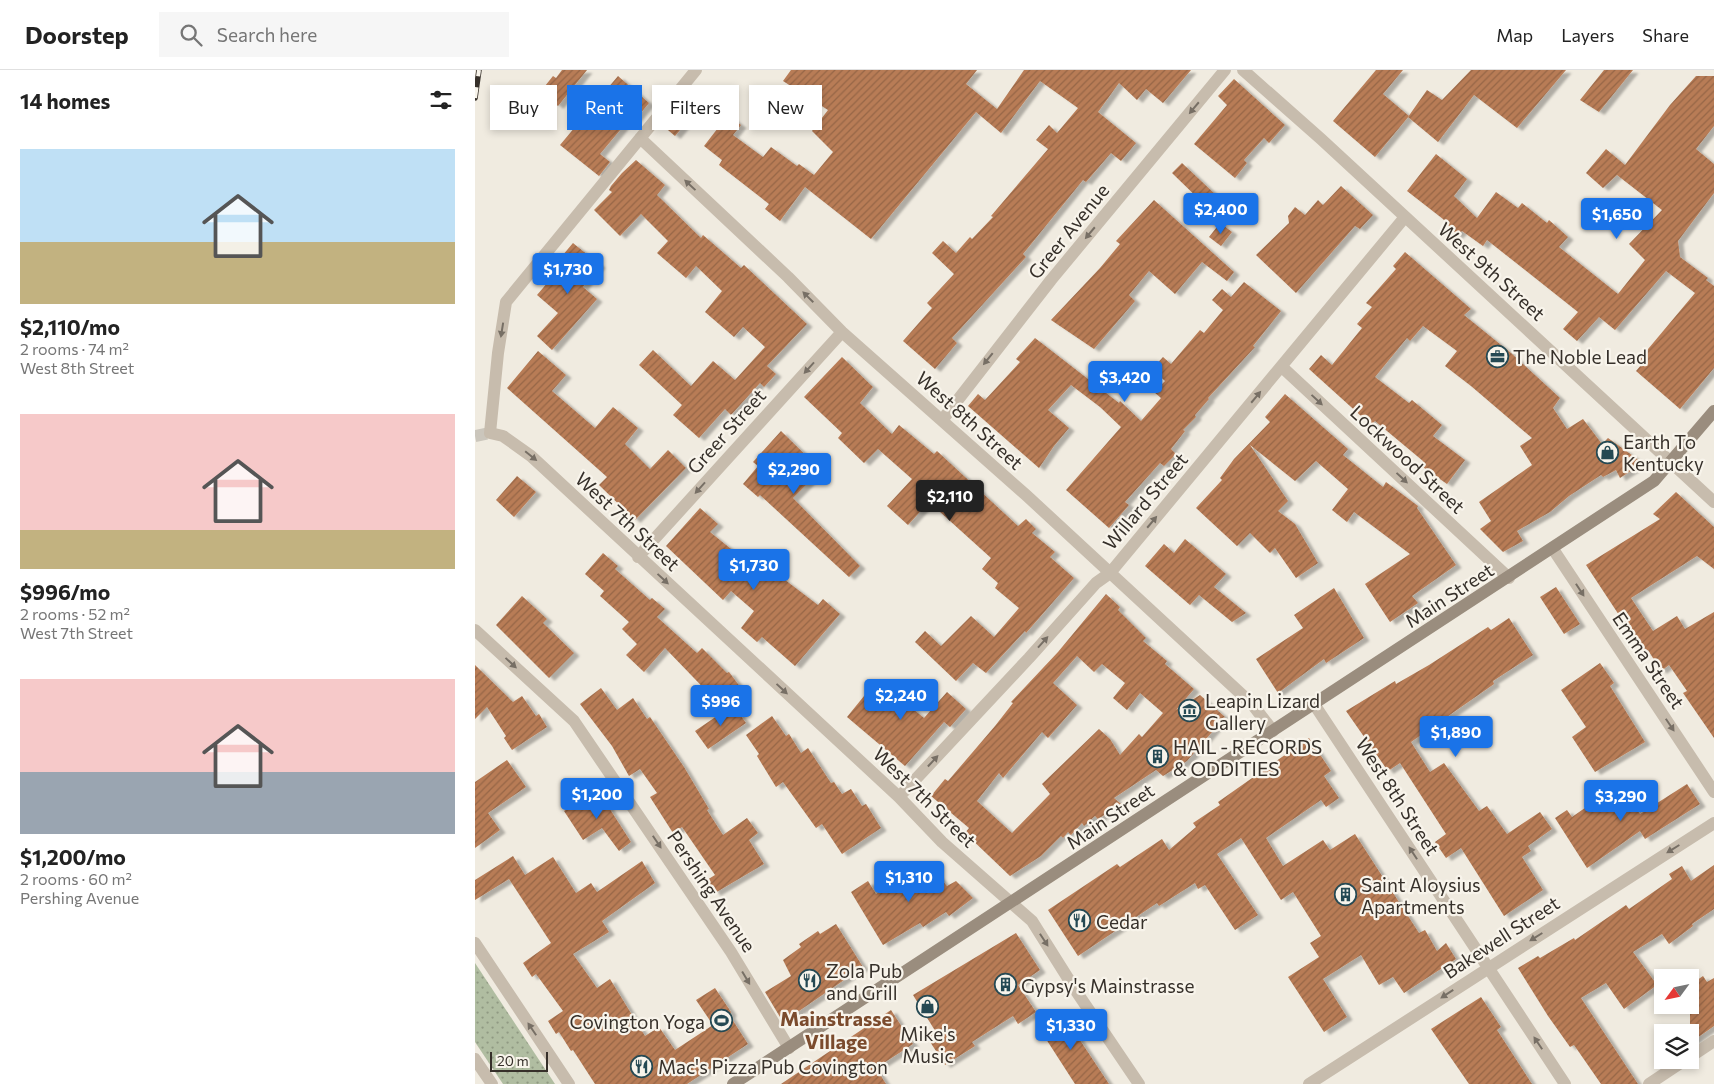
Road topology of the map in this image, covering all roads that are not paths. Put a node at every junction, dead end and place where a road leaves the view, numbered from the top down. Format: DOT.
graph roads {
  1 [pos="696,70"];
  2 [pos="1225,70"];
  3 [pos="1243,70"];
  4 [pos="640,138"];
  5 [pos="1405,217"];
  6 [pos="842,332"];
  7 [pos="1281,367"];
  8 [pos="1714,411"];
  9 [pos="943,419"];
  10 [pos="1671,464"];
  11 [pos="1714,502"];
  12 [pos="1553,549"];
  13 [pos="638,557"];
  14 [pos="1110,573"];
  15 [pos="1509,578"];
  16 [pos="475,630"];
  17 [pos="1314,704"];
  18 [pos="1273,732"];
  19 [pos="1714,792"];
  20 [pos="899,797"];
  21 [pos="1714,823"];
  22 [pos="1012,904"];
  23 [pos="475,943"];
  24 [pos="1488,967"];
  25 [pos="1714,1041"];
  26 [pos="789,1048"];
  27 [pos="1699,1051"];
  28 [pos="475,1059"];
  29 [pos="1672,1069"];
  30 [pos="492,1084"];
  31 [pos="569,1084"];
  32 [pos="733,1084"];
  33 [pos="1139,1084"];
  34 [pos="1309,1084"];
  35 [pos="1565,1084"];
  36 [pos="1649,1084"];
  1 -- 4 [label="street"];
  2 -- 9 [label="street, Greer Avenue, one-way"];
  3 -- 5 [label="street, West 9th Street"];
  6 -- 4 [label="street, West 8th Street, one-way"];
  4 -- 13 [label="street, West 7th Street, one-way"];
  5 -- 7 [label="street, Willard Street"];
  5 -- 10 [label="street, West 9th Street"];
  6 -- 9 [label="street, West 8th Street"];
  6 -- 13 [label="street, Greer Street, one-way"];
  14 -- 7 [label="street, Willard Street, one-way"];
  7 -- 15 [label="street, Lockwood Street, one-way"];
  8 -- 10 [label="main road, Main Street"];
  9 -- 14 [label="street, West 8th Street"];
  10 -- 11 [label="street, West 9th Street"];
  10 -- 12 [label="main road, Main Street"];
  12 -- 15 [label="main road, Main Street"];
  12 -- 19 [label="street, Emma Street, one-way"];
  13 -- 20 [label="street, West 7th Street, one-way"];
  14 -- 18 [label="street, West 8th Street"];
  20 -- 14 [label="street, Willard Street, one-way"];
  15 -- 17 [label="main road, Main Street"];
  16 -- 26 [label="street, Pershing Avenue, one-way"];
  17 -- 18 [label="main road, Main Street"];
  24 -- 17 [label="street, West 8th Street, one-way"];
  18 -- 22 [label="main road, Main Street"];
  20 -- 22 [label="street, West 7th Street"];
  21 -- 24 [label="street, Bakewell Street, one-way"];
  22 -- 26 [label="main road, Main Street"];
  22 -- 33 [label="street, West 7th Street, one-way"];
  31 -- 23 [label="street, one-way"];
  24 -- 34 [label="street, Bakewell Street, one-way"];
  35 -- 24 [label="street, West 8th Street, one-way"];
  25 -- 27 [label="street"];
  26 -- 32 [label="main road, Main Street"];
  28 -- 30 [label="street"];
  29 -- 36 [label="street"];
}
